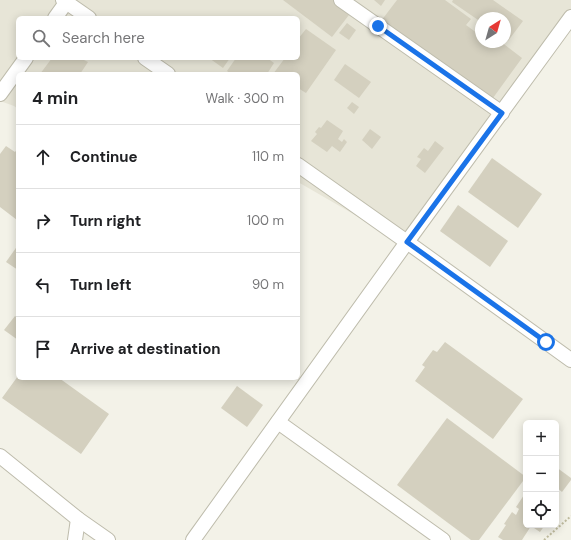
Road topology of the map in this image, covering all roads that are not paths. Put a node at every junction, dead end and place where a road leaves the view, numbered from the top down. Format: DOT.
graph roads {
  1 [pos="341,0"];
  2 [pos="66,1"];
  3 [pos="56,16"];
  4 [pos="86,16"];
  5 [pos="571,17"];
  6 [pos="25,60"];
  7 [pos="148,60"];
  8 [pos="165,72"];
  9 [pos="0,94"];
  10 [pos="502,113"];
  11 [pos="300,166"];
  12 [pos="407,242"];
  13 [pos="571,360"];
  14 [pos="278,422"];
  15 [pos="0,456"];
  16 [pos="78,519"];
  17 [pos="76,540"];
  18 [pos="108,540"];
  19 [pos="193,540"];
  20 [pos="443,540"];
  1 -- 10 [label="street"];
  2 -- 3 [label="street"];
  2 -- 4 [label="street"];
  5 -- 10 [label="street"];
  6 -- 9 [label="street"];
  7 -- 8 [label="street"];
  10 -- 12 [label="street"];
  11 -- 12 [label="street"];
  12 -- 13 [label="street"];
  12 -- 14 [label="street"];
  14 -- 19 [label="street"];
  14 -- 20 [label="street"];
  15 -- 16 [label="street"];
  16 -- 17 [label="street"];
  16 -- 18 [label="street"];
}
